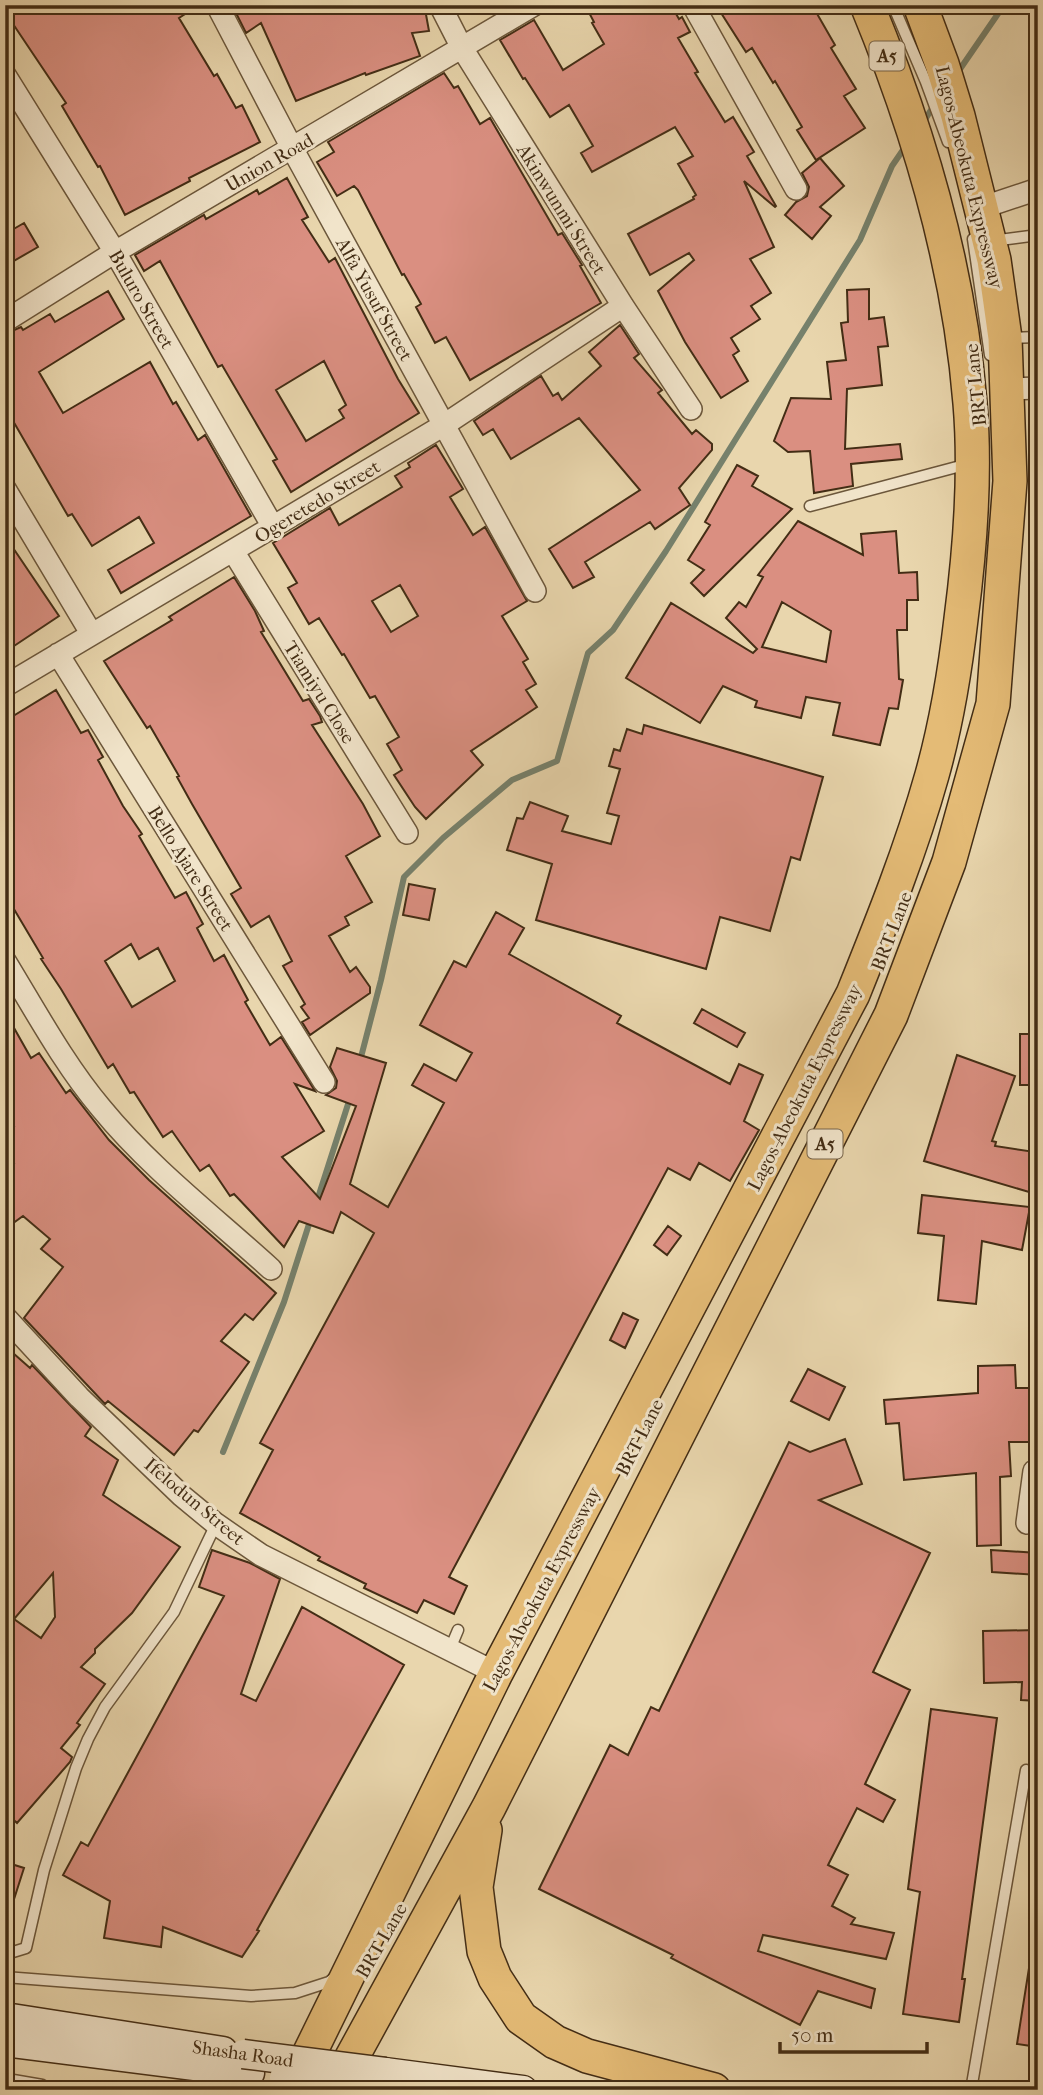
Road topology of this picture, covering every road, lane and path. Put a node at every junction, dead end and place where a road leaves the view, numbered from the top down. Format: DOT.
graph roads {
  1 [pos="217,5"];
  2 [pos="440,5"];
  3 [pos="534,5"];
  4 [pos="693,5"];
  5 [pos="867,5"];
  6 [pos="893,5"];
  7 [pos="920,5"];
  8 [pos="462,48"];
  9 [pos="5,75"];
  10 [pos="925,85"];
  11 [pos="952,125"];
  12 [pos="292,148"];
  13 [pos="954,160"];
  14 [pos="796,189"];
  15 [pos="1038,189"];
  16 [pos="980,224"];
  17 [pos="1038,235"];
  18 [pos="115,252"];
  19 [pos="622,306"];
  20 [pos="5,321"];
  21 [pos="1012,366"];
  22 [pos="691,408"];
  23 [pos="444,425"];
  24 [pos="984,465"];
  25 [pos="5,489"];
  26 [pos="998,491"];
  27 [pos="810,506"];
  28 [pos="273,527"];
  29 [pos="233,551"];
  30 [pos="535,591"];
  31 [pos="91,634"];
  32 [pos="58,654"];
  33 [pos="982,684"];
  34 [pos="5,686"];
  35 [pos="976,720"];
  36 [pos="407,833"];
  37 [pos="924,894"];
  38 [pos="5,961"];
  39 [pos="324,1082"];
  40 [pos="271,1269"];
  41 [pos="5,1317"];
  42 [pos="1038,1471"];
  43 [pos="1027,1523"];
  44 [pos="216,1524"];
  45 [pos="496,1673"];
  46 [pos="1026,1770"];
  47 [pos="489,1807"];
  48 [pos="414,1919"];
  49 [pos="408,1931"];
  50 [pos="5,1952"];
  51 [pos="356,1959"];
  52 [pos="5,1977"];
  53 [pos="5,2017"];
  54 [pos="5,2042"];
  55 [pos="334,2056"];
  56 [pos="246,2063"];
  57 [pos="5,2084"];
  58 [pos="40,2090"];
  59 [pos="292,2090"];
  60 [pos="314,2090"];
  61 [pos="334,2090"];
  62 [pos="361,2090"];
  63 [pos="523,2090"];
  64 [pos="715,2090"];
  65 [pos="971,2090"];
  1 -- 12 [label="street, Alfa Yusuf Street"];
  2 -- 8 [label="street, Akinwunmi Street"];
  3 -- 8 [label="street, Union Road"];
  4 -- 14 [label="street"];
  5 -- 10 [label="highway, Lagos-Abeokuta Expressway / A5"];
  6 -- 10 [label="lane"];
  7 -- 10 [label="highway, Lagos-Abeokuta Expressway / A5"];
  8 -- 12 [label="street, Union Road"];
  8 -- 19 [label="street, Akinwunmi Street"];
  9 -- 18 [label="street, Buluro Street"];
  10 -- 11 [label="highway, Lagos-Abeokuta Expressway / A5"];
  10 -- 24 [label="highway, Lagos-Abeokuta Expressway / A5"];
  11 -- 13 [label="lane"];
  11 -- 16 [label="highway, Lagos-Abeokuta Expressway / A5"];
  12 -- 18 [label="street, Union Road"];
  12 -- 23 [label="street, Alfa Yusuf Street"];
  15 -- 16 [label="street"];
  16 -- 17 [label="lane"];
  16 -- 21 [label="highway, Lagos-Abeokuta Expressway / A5"];
  18 -- 20 [label="street, Union Road"];
  18 -- 28 [label="street, Buluro Street"];
  19 -- 22 [label="street, Akinwunmi Street"];
  19 -- 23 [label="street, Ogeretedo Street"];
  21 -- 24 [label="lane, BRT Lane"];
  21 -- 47 [label="highway, Lagos-Abeokuta Expressway / A5"];
  23 -- 28 [label="street, Ogeretedo Street"];
  23 -- 30 [label="street, Alfa Yusuf Street"];
  24 -- 27 [label="lane"];
  24 -- 45 [label="highway, Lagos-Abeokuta Expressway / A5"];
  25 -- 31 [label="street"];
  26 -- 33 [label="lane"];
  28 -- 29 [label="street, Ogeretedo Street"];
  29 -- 31 [label="street, Ogeretedo Street"];
  29 -- 36 [label="street, Tiamiyu Close"];
  31 -- 32 [label="street, Ogeretedo Street"];
  32 -- 34 [label="street, Ogeretedo Street"];
  32 -- 39 [label="street, Bello Ajare Street"];
  35 -- 37 [label="lane, BRT Lane"];
  38 -- 40 [label="street"];
  41 -- 44 [label="street, Ifelodun Street"];
  42 -- 43 [label="street"];
  44 -- 45 [label="street, Ifelodun Street"];
  44 -- 50 [label="lane"];
  45 -- 51 [label="highway, Lagos-Abeokuta Expressway / A5"];
  46 -- 65 [label="lane"];
  47 -- 61 [label="highway, Lagos-Abeokuta Expressway / A5"];
  47 -- 64 [label="highway"];
  48 -- 49 [label="lane, BRT Lane"];
  51 -- 52 [label="lane"];
  51 -- 59 [label="highway, Lagos-Abeokuta Expressway / A5"];
  53 -- 56 [label="main road, Shasha Road"];
  54 -- 56 [label="main road, Shasha Road"];
  55 -- 60 [label="lane"];
  56 -- 62 [label="main road, Shasha Road, bridge"];
  56 -- 63 [label="main road, Shasha Road, bridge"];
  57 -- 58 [label="street"];
}
